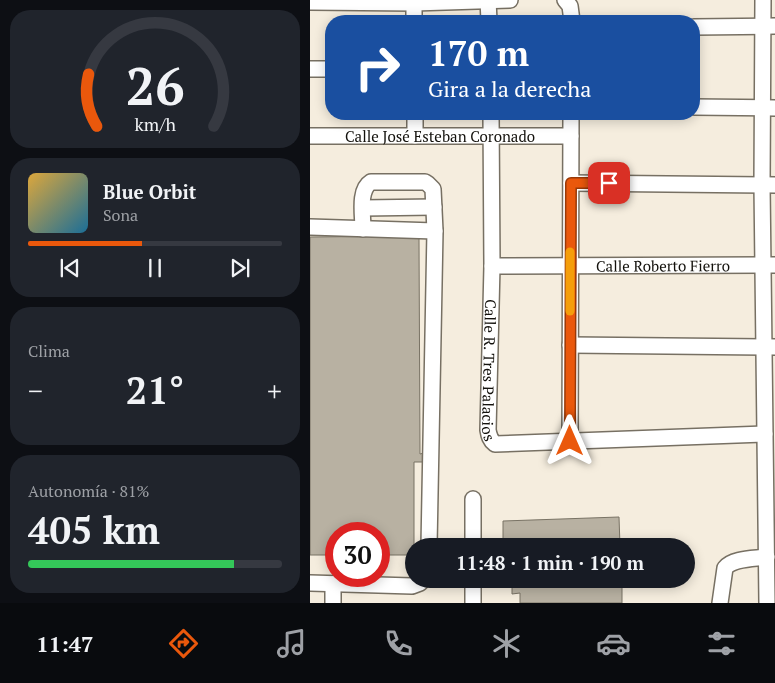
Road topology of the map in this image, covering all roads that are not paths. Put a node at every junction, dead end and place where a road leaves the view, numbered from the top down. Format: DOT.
graph roads {
  1 [pos="488,0"];
  2 [pos="510,0"];
  3 [pos="763,0"];
  4 [pos="414,1"];
  5 [pos="567,1"];
  6 [pos="310,2"];
  7 [pos="414,15"];
  8 [pos="489,15"];
  9 [pos="570,15"];
  10 [pos="769,26"];
  11 [pos="700,27"];
  12 [pos="310,69"];
  13 [pos="325,69"];
  14 [pos="700,107"];
  15 [pos="769,108"];
  16 [pos="415,120"];
  17 [pos="491,120"];
  18 [pos="571,120"];
  19 [pos="310,136"];
  20 [pos="415,136"];
  21 [pos="492,136"];
  22 [pos="571,136"];
  23 [pos="571,183"];
  24 [pos="768,185"];
  25 [pos="434,207"];
  26 [pos="363,208"];
  27 [pos="310,227"];
  28 [pos="363,229"];
  29 [pos="435,231"];
  30 [pos="769,265"];
  31 [pos="492,266"];
  32 [pos="570,266"];
  33 [pos="570,345"];
  34 [pos="770,347"];
  35 [pos="770,403"];
  36 [pos="765,434"];
  37 [pos="570,441"];
  38 [pos="770,454"];
  39 [pos="473,499"];
  40 [pos="429,538"];
  41 [pos="473,538"];
  42 [pos="767,557"];
  43 [pos="310,583"];
  44 [pos="325,584"];
  45 [pos="390,585"];
  46 [pos="405,586"];
  47 [pos="333,587"];
  48 [pos="473,588"];
  49 [pos="333,603"];
  50 [pos="473,603"];
  51 [pos="720,603"];
  52 [pos="767,603"];
  1 -- 2 [label="street"];
  1 -- 4 [label="street"];
  1 -- 8 [label="street"];
  3 -- 10 [label="street"];
  4 -- 6 [label="street"];
  4 -- 7 [label="street"];
  5 -- 9 [label="street"];
  10 -- 11 [label="street"];
  10 -- 15 [label="street"];
  12 -- 13 [label="street"];
  14 -- 15 [label="street"];
  15 -- 24 [label="street"];
  16 -- 20 [label="street"];
  17 -- 21 [label="street, Calle R. Tres Palacios"];
  18 -- 22 [label="street"];
  19 -- 20 [label="street, Calle José Esteban Coronado"];
  20 -- 21 [label="street, Calle José Esteban Coronado"];
  21 -- 22 [label="street, Calle José Esteban Coronado"];
  21 -- 31 [label="street, Calle R. Tres Palacios"];
  22 -- 23 [label="street"];
  23 -- 24 [label="street"];
  23 -- 32 [label="street"];
  24 -- 30 [label="street"];
  25 -- 26 [label="street"];
  25 -- 26 [label="street"];
  25 -- 29 [label="street"];
  26 -- 28 [label="street"];
  27 -- 28 [label="street"];
  28 -- 29 [label="street"];
  29 -- 40 [label="street"];
  30 -- 32 [label="street, Calle Roberto Fierro"];
  30 -- 34 [label="street"];
  31 -- 32 [label="street, Calle Roberto Fierro"];
  31 -- 37 [label="street, Calle R. Tres Palacios"];
  32 -- 33 [label="street"];
  33 -- 34 [label="street"];
  33 -- 37 [label="street"];
  34 -- 35 [label="street"];
  35 -- 36 [label="street"];
  36 -- 37 [label="street, Calle R. Tres Palacios"];
  36 -- 38 [label="street"];
  38 -- 42 [label="street"];
  39 -- 41 [label="street"];
  42 -- 51 [label="street"];
  42 -- 52 [label="street"];
  43 -- 44 [label="street"];
  45 -- 46 [label="street"];
  47 -- 49 [label="street"];
  48 -- 50 [label="street"];
}
